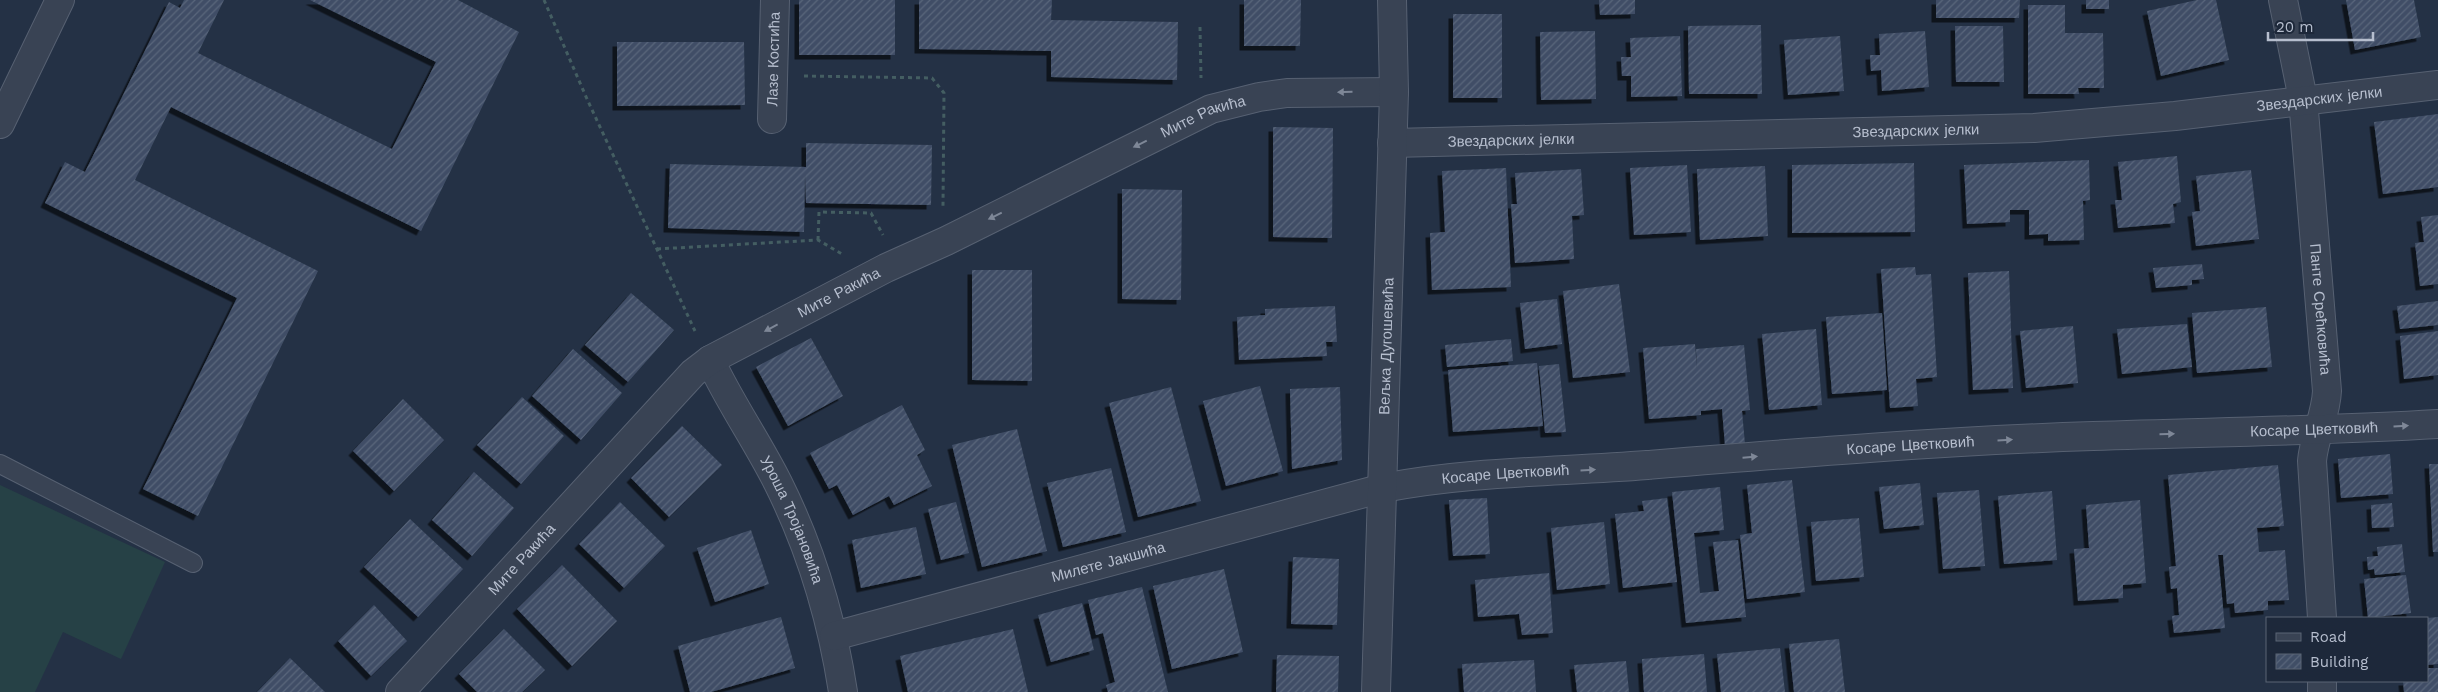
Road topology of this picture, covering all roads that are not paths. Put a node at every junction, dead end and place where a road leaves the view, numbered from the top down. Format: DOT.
graph roads {
  1 [pos="60,0"];
  2 [pos="775,0"];
  3 [pos="1392,0"];
  4 [pos="2283,0"];
  5 [pos="2438,86"];
  6 [pos="1394,92"];
  7 [pos="2303,99"];
  8 [pos="772,119"];
  9 [pos="0,124"];
  10 [pos="1392,143"];
  11 [pos="705,350"];
  12 [pos="2438,424"];
  13 [pos="2318,430"];
  14 [pos="0,464"];
  15 [pos="1383,488"];
  16 [pos="193,563"];
  17 [pos="2322,617"];
  18 [pos="834,636"];
  19 [pos="400,692"];
  20 [pos="843,692"];
  21 [pos="1376,692"];
  1 -- 9 [label="street"];
  2 -- 8 [label="street, Лазе Костића"];
  3 -- 6 [label="street, Вељка Дугошевића"];
  4 -- 7 [label="street, Панте Срећковића"];
  5 -- 7 [label="street, Звездарских јелки"];
  6 -- 10 [label="street, Вељка Дугошевића"];
  6 -- 11 [label="street, Мите Ракића, one-way"];
  7 -- 10 [label="street, Звездарских јелки"];
  7 -- 13 [label="street, Панте Срећковића"];
  10 -- 15 [label="street, Вељка Дугошевића"];
  11 -- 18 [label="street, Уроша Тројановића"];
  11 -- 19 [label="street, Мите Ракића"];
  13 -- 12 [label="street, Косаре Цветковић, one-way"];
  15 -- 13 [label="street, Косаре Цветковић, one-way"];
  13 -- 17 [label="street, Панте Срећковића"];
  14 -- 16 [label="lane"];
  15 -- 18 [label="street, Милете Јакшића"];
  15 -- 21 [label="street, Вељка Дугошевића"];
  18 -- 20 [label="street, Уроша Тројановића"];
}
